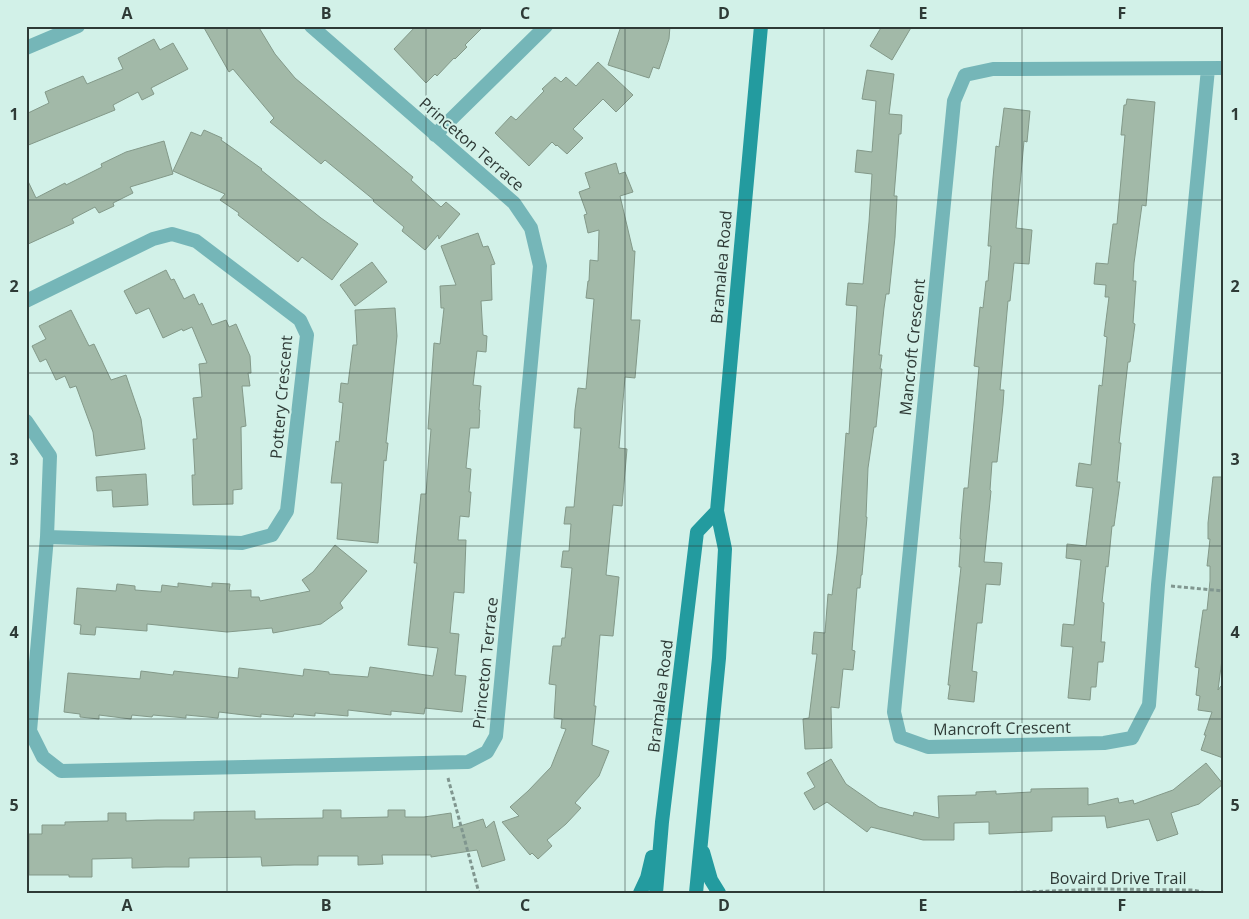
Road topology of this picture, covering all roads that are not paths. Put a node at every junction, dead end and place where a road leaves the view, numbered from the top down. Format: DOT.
graph roads {
  1 [pos="78,26"];
  2 [pos="311,26"];
  3 [pos="546,26"];
  4 [pos="761,26"];
  5 [pos="26,48"];
  6 [pos="1223,68"];
  7 [pos="1208,69"];
  8 [pos="435,135"];
  9 [pos="26,301"];
  10 [pos="26,421"];
  11 [pos="717,511"];
  12 [pos="47,537"];
  13 [pos="662,822"];
  14 [pos="701,845"];
  15 [pos="640,893"];
  16 [pos="656,893"];
  17 [pos="696,893"];
  18 [pos="720,893"];
  1 -- 5 [label="street"];
  2 -- 8 [label="street, Princeton Terrace"];
  3 -- 8 [label="street"];
  4 -- 11 [label="main road, Bramalea Road"];
  6 -- 7 [label="street, Mancroft Crescent"];
  7 -- 7 [label="street, Mancroft Crescent"];
  8 -- 12 [label="street, Princeton Terrace"];
  9 -- 12 [label="street, Pottery Crescent"];
  10 -- 12 [label="street, Princeton Terrace"];
  11 -- 13 [label="main road, Bramalea Road"];
  11 -- 14 [label="main road, Bramalea Road"];
  13 -- 15 [label="main road"];
  13 -- 16 [label="main road, Bramalea Road"];
  14 -- 17 [label="main road, Bramalea Road"];
  14 -- 18 [label="main road"];
}
